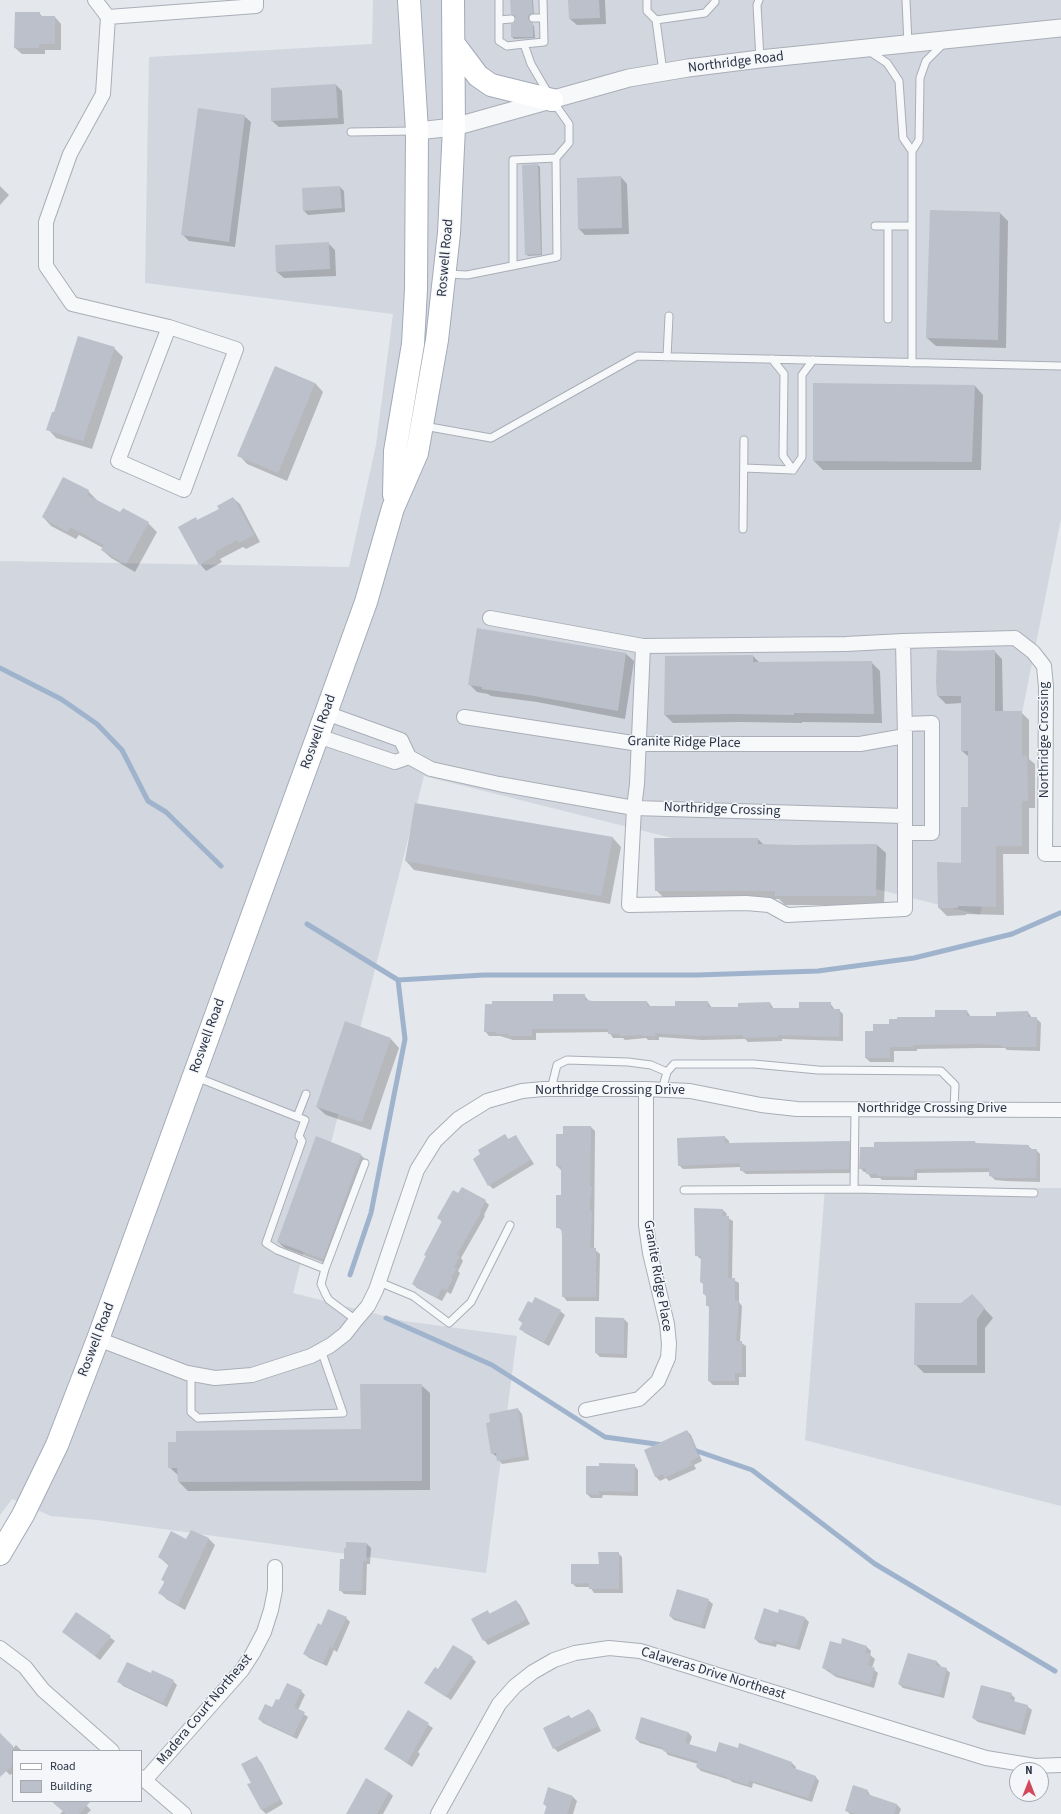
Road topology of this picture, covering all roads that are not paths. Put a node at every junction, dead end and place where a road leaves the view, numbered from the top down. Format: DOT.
graph roads {
  1 [pos="95,0"];
  2 [pos="256,0"];
  3 [pos="409,0"];
  4 [pos="453,0"];
  5 [pos="461,0"];
  6 [pos="499,0"];
  7 [pos="543,0"];
  8 [pos="646,0"];
  9 [pos="715,0"];
  10 [pos="759,0"];
  11 [pos="906,0"];
  12 [pos="108,17"];
  13 [pos="533,18"];
  14 [pos="543,18"];
  15 [pos="511,19"];
  16 [pos="499,20"];
  17 [pos="656,20"];
  18 [pos="1061,28"];
  19 [pos="454,34"];
  20 [pos="947,40"];
  21 [pos="524,44"];
  22 [pos="908,44"];
  23 [pos="864,49"];
  24 [pos="760,59"];
  25 [pos="663,72"];
  26 [pos="552,100"];
  27 [pos="454,127"];
  28 [pos="416,130"];
  29 [pos="351,132"];
  30 [pos="912,151"];
  31 [pos="556,158"];
  32 [pos="875,226"];
  33 [pos="888,226"];
  34 [pos="912,226"];
  35 [pos="513,266"];
  36 [pos="445,274"];
  37 [pos="669,316"];
  38 [pos="888,319"];
  39 [pos="169,327"];
  40 [pos="667,357"];
  41 [pos="772,359"];
  42 [pos="812,360"];
  43 [pos="912,363"];
  44 [pos="1061,366"];
  45 [pos="422,425"];
  46 [pos="744,440"];
  47 [pos="744,468"];
  48 [pos="793,470"];
  49 [pos="393,508"];
  50 [pos="743,529"];
  51 [pos="490,618"];
  52 [pos="903,641"];
  53 [pos="643,646"];
  54 [pos="326,713"];
  55 [pos="464,717"];
  56 [pos="905,730"];
  57 [pos="318,736"];
  58 [pos="639,744"];
  59 [pos="409,757"];
  60 [pos="634,808"];
  61 [pos="905,816"];
  62 [pos="905,833"];
  63 [pos="1061,854"];
  64 [pos="667,1072"];
  65 [pos="194,1077"];
  66 [pos="552,1089"];
  67 [pos="646,1089"];
  68 [pos="662,1090"];
  69 [pos="306,1094"];
  70 [pos="856,1109"];
  71 [pos="954,1109"];
  72 [pos="1061,1110"];
  73 [pos="297,1116"];
  74 [pos="364,1163"];
  75 [pos="854,1189"];
  76 [pos="684,1190"];
  77 [pos="1034,1193"];
  78 [pos="510,1225"];
  79 [pos="325,1269"];
  80 [pos="379,1282"];
  81 [pos="356,1320"];
  82 [pos="98,1339"];
  83 [pos="321,1350"];
  84 [pos="191,1374"];
  85 [pos="586,1410"];
  86 [pos="0,1554"];
  87 [pos="275,1567"];
  88 [pos="0,1648"];
  89 [pos="111,1750"];
  90 [pos="1061,1764"];
  91 [pos="143,1778"];
  92 [pos="184,1814"];
  93 [pos="438,1814"];
  1 -- 12 [label="street"];
  2 -- 12 [label="street"];
  3 -- 28 [label="main road, Roswell Road"];
  4 -- 19 [label="main road, Roswell Road"];
  5 -- 19 [label="lane"];
  6 -- 16 [label="lane"];
  7 -- 14 [label="lane"];
  8 -- 17 [label="lane"];
  9 -- 17 [label="lane"];
  10 -- 24 [label="lane"];
  11 -- 22 [label="lane"];
  12 -- 39 [label="street"];
  13 -- 14 [label="lane"];
  14 -- 21 [label="lane"];
  15 -- 16 [label="lane"];
  16 -- 21 [label="lane"];
  17 -- 25 [label="lane"];
  18 -- 20 [label="street, Northridge Road"];
  19 -- 26 [label="main road"];
  19 -- 27 [label="main road, Roswell Road"];
  20 -- 22 [label="street, Northridge Road"];
  20 -- 30 [label="lane"];
  21 -- 26 [label="lane"];
  22 -- 23 [label="street, Northridge Road"];
  23 -- 24 [label="street, Northridge Road"];
  23 -- 30 [label="lane"];
  24 -- 25 [label="street, Northridge Road"];
  25 -- 26 [label="street, Northridge Road"];
  26 -- 27 [label="street, Northridge Road"];
  26 -- 31 [label="lane"];
  27 -- 28 [label="street, Northridge Road"];
  27 -- 36 [label="main road, Roswell Road"];
  28 -- 29 [label="lane"];
  28 -- 49 [label="main road, Roswell Road"];
  30 -- 34 [label="lane"];
  31 -- 35 [label="lane"];
  31 -- 35 [label="lane"];
  32 -- 33 [label="lane"];
  33 -- 34 [label="lane"];
  33 -- 38 [label="lane"];
  34 -- 43 [label="lane"];
  35 -- 36 [label="lane"];
  36 -- 45 [label="main road, Roswell Road"];
  37 -- 40 [label="lane"];
  39 -- 39 [label="street"];
  40 -- 41 [label="lane"];
  40 -- 45 [label="lane"];
  41 -- 42 [label="lane"];
  41 -- 48 [label="lane"];
  42 -- 43 [label="lane"];
  42 -- 48 [label="lane"];
  43 -- 44 [label="lane"];
  45 -- 49 [label="main road, Roswell Road"];
  46 -- 47 [label="lane"];
  47 -- 48 [label="lane"];
  47 -- 50 [label="lane"];
  49 -- 54 [label="main road, Roswell Road"];
  51 -- 53 [label="street, Northridge Crossing"];
  52 -- 53 [label="street, Northridge Crossing"];
  52 -- 56 [label="street"];
  52 -- 63 [label="street, Northridge Crossing"];
  53 -- 58 [label="street"];
  54 -- 57 [label="main road, Roswell Road"];
  54 -- 59 [label="street"];
  55 -- 58 [label="street, Granite Ridge Place"];
  56 -- 58 [label="street, Granite Ridge Place"];
  56 -- 61 [label="street"];
  56 -- 62 [label="street"];
  57 -- 59 [label="street"];
  57 -- 65 [label="main road, Roswell Road"];
  58 -- 60 [label="street"];
  59 -- 60 [label="street, Northridge Crossing"];
  60 -- 61 [label="street, Northridge Crossing"];
  60 -- 62 [label="street"];
  61 -- 62 [label="street"];
  64 -- 66 [label="lane"];
  64 -- 68 [label="lane"];
  64 -- 71 [label="lane"];
  65 -- 73 [label="lane"];
  65 -- 82 [label="main road, Roswell Road"];
  66 -- 67 [label="street, Northridge Crossing Drive"];
  66 -- 80 [label="street, Northridge Crossing Drive"];
  67 -- 68 [label="street, Northridge Crossing Drive"];
  67 -- 85 [label="street, Granite Ridge Place"];
  68 -- 70 [label="street, Northridge Crossing Drive"];
  69 -- 73 [label="lane"];
  70 -- 71 [label="street, Northridge Crossing Drive"];
  70 -- 75 [label="lane"];
  71 -- 72 [label="street, Northridge Crossing Drive"];
  73 -- 79 [label="lane"];
  74 -- 79 [label="lane"];
  75 -- 76 [label="lane"];
  75 -- 77 [label="lane"];
  78 -- 80 [label="lane"];
  79 -- 81 [label="lane"];
  80 -- 81 [label="street, Northridge Crossing Drive"];
  81 -- 83 [label="street, Northridge Crossing Drive"];
  82 -- 84 [label="street, Northridge Crossing Drive"];
  82 -- 86 [label="main road, Roswell Road"];
  83 -- 84 [label="street, Northridge Crossing Drive"];
  83 -- 84 [label="lane"];
  87 -- 91 [label="street, Madera Court Northeast"];
  88 -- 89 [label="street"];
  90 -- 93 [label="street, Calaveras Drive Northeast"];
  91 -- 92 [label="street"];
}
